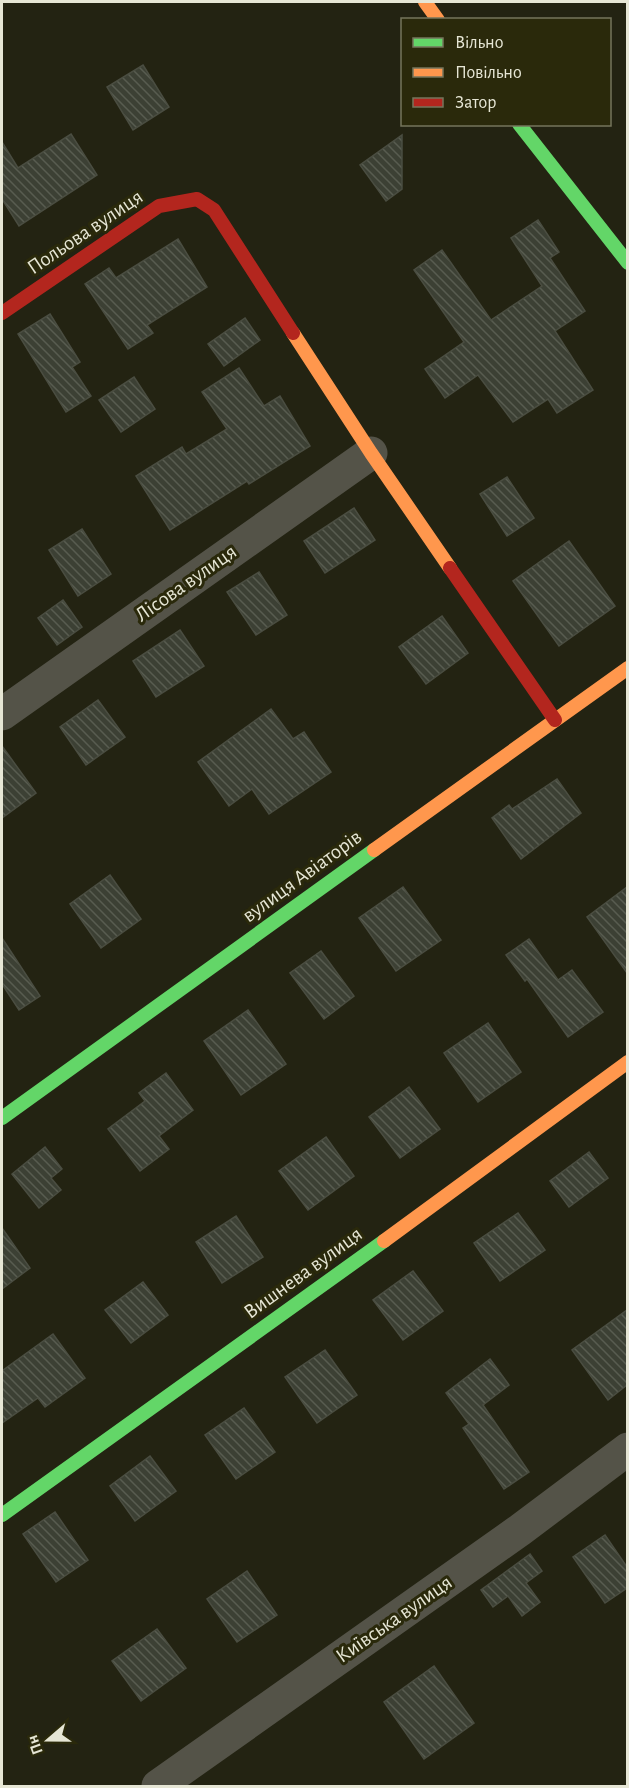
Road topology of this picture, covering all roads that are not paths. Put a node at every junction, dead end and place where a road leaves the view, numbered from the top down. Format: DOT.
graph roads {
  1 [pos="424,2"];
  2 [pos="436,18"];
  3 [pos="521,126"];
  4 [pos="627,263"];
  5 [pos="2,314"];
  6 [pos="371,453"];
  7 [pos="627,668"];
  8 [pos="2,714"];
  9 [pos="555,720"];
  10 [pos="627,1062"];
  11 [pos="2,1118"];
  12 [pos="627,1449"];
  13 [pos="2,1515"];
  14 [pos="158,1786"];
  1 -- 2 [label="street"];
  3 -- 4 [label="street"];
  5 -- 6 [label="street, Польова вулиця"];
  6 -- 8 [label="street, Лісова вулиця"];
  6 -- 9 [label="street"];
  7 -- 9 [label="street, вулиця Авіаторів"];
  9 -- 11 [label="street, вулиця Авіаторів"];
  10 -- 13 [label="street, Вишнева вулиця"];
  12 -- 14 [label="street, Київська вулиця"];
}
